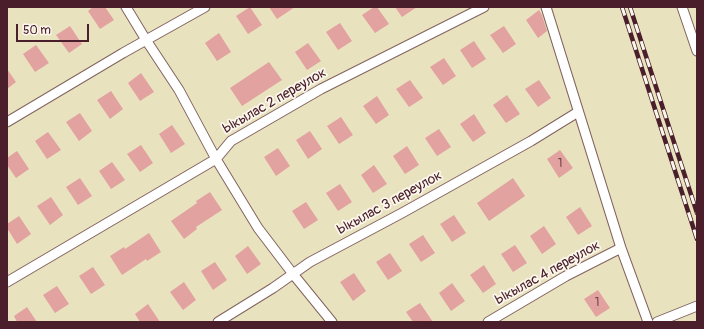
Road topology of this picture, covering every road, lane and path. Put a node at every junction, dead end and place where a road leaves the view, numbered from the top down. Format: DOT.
graph roads {
  1 [pos="126,7"];
  2 [pos="205,7"];
  3 [pos="484,7"];
  4 [pos="546,7"];
  5 [pos="682,7"];
  6 [pos="146,40"];
  7 [pos="697,52"];
  8 [pos="578,112"];
  9 [pos="7,122"];
  10 [pos="216,158"];
  11 [pos="621,248"];
  12 [pos="293,274"];
  13 [pos="7,282"];
  14 [pos="697,306"];
  15 [pos="218,322"];
  16 [pos="332,322"];
  17 [pos="488,322"];
  18 [pos="648,322"];
  19 [pos="657,322"];
  1 -- 6 [label="street"];
  2 -- 6 [label="street"];
  3 -- 10 [label="street, Ыкылас 2 переулок"];
  4 -- 8 [label="street"];
  5 -- 7 [label="street"];
  6 -- 9 [label="street"];
  6 -- 10 [label="street"];
  8 -- 11 [label="street"];
  8 -- 12 [label="street, Ыкылас 3 переулок"];
  10 -- 12 [label="street"];
  10 -- 13 [label="street, Ыкылас 2 переулок"];
  11 -- 17 [label="street, Ыкылас 4 переулок"];
  11 -- 18 [label="street"];
  12 -- 15 [label="street, Ыкылас 3 переулок"];
  12 -- 16 [label="street"];
  14 -- 19 [label="street"];
}
